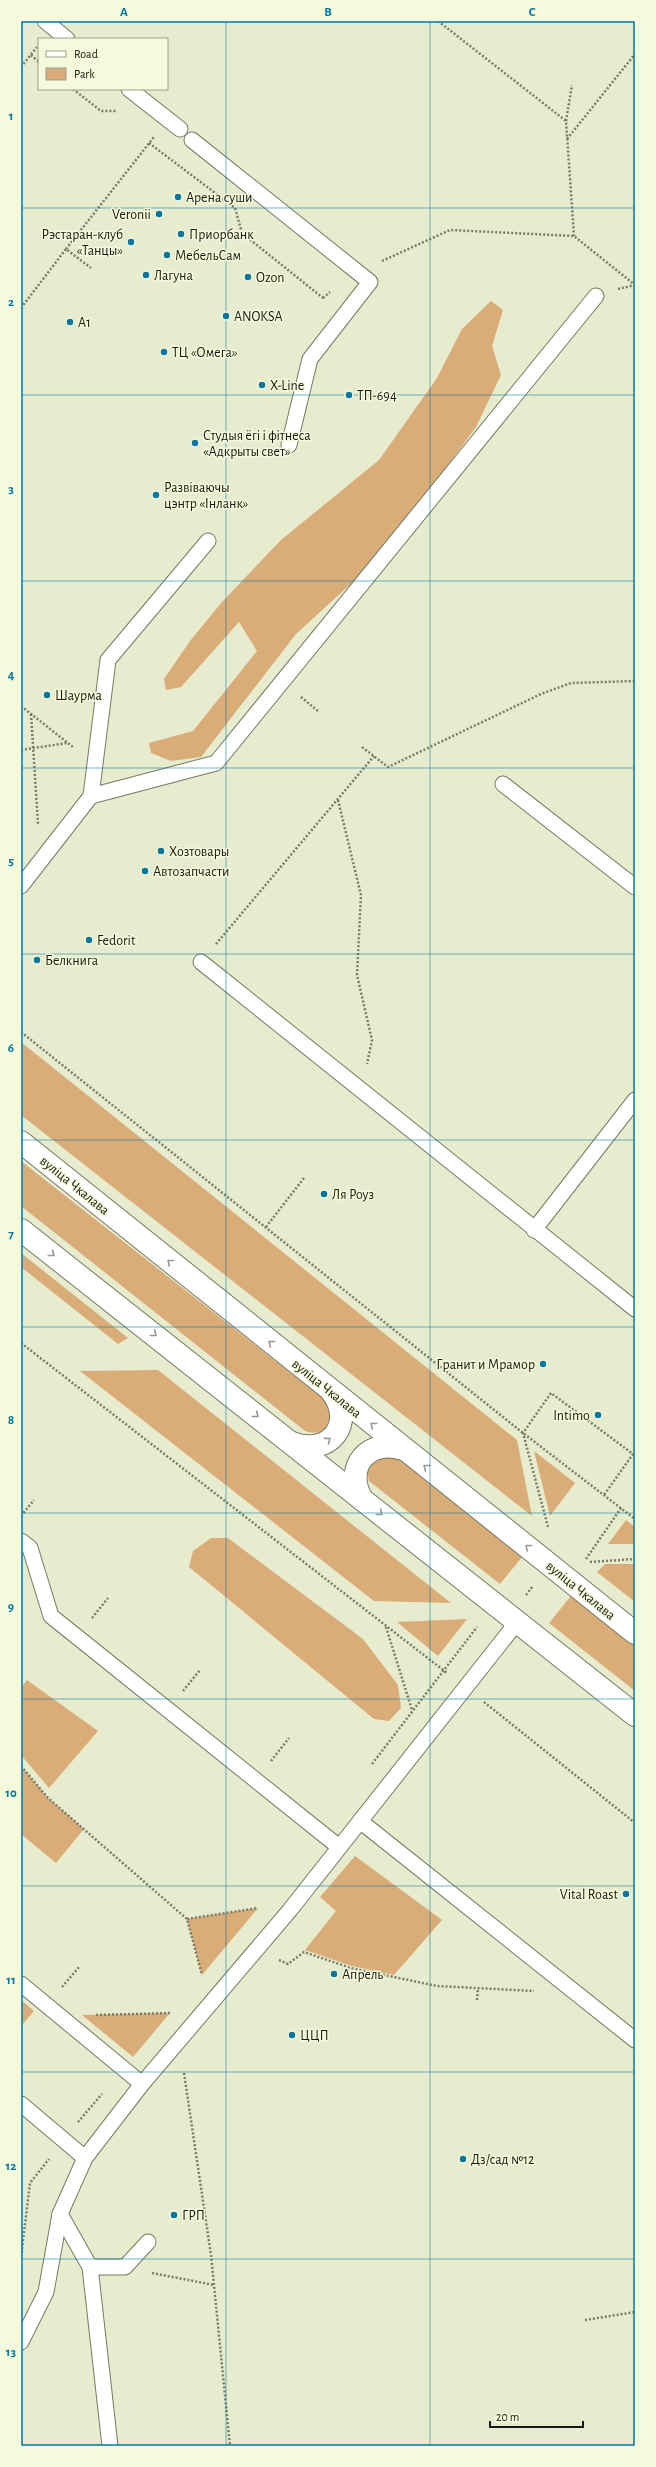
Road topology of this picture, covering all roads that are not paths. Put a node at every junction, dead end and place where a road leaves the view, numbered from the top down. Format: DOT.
graph roads {
  1 [pos="45,21"];
  2 [pos="66,38"];
  3 [pos="131,90"];
  4 [pos="180,129"];
  5 [pos="192,140"];
  6 [pos="596,296"];
  7 [pos="289,445"];
  8 [pos="208,541"];
  9 [pos="502,784"];
  10 [pos="91,796"];
  11 [pos="21,886"];
  12 [pos="635,887"];
  13 [pos="200,962"];
  14 [pos="635,1100"];
  15 [pos="21,1142"];
  16 [pos="21,1230"];
  17 [pos="534,1230"];
  18 [pos="635,1309"];
  19 [pos="332,1392"];
  20 [pos="292,1444"];
  21 [pos="403,1449"];
  22 [pos="361,1498"];
  23 [pos="21,1541"];
  24 [pos="518,1621"];
  25 [pos="635,1633"];
  26 [pos="635,1715"];
  27 [pos="360,1821"];
  28 [pos="339,1847"];
  29 [pos="21,1984"];
  30 [pos="635,2040"];
  31 [pos="142,2084"];
  32 [pos="21,2104"];
  33 [pos="85,2158"];
  34 [pos="60,2214"];
  35 [pos="148,2242"];
  36 [pos="90,2267"];
  37 [pos="21,2342"];
  38 [pos="110,2446"];
  1 -- 2 [label="lane"];
  3 -- 4 [label="lane"];
  5 -- 7 [label="lane"];
  6 -- 10 [label="lane"];
  8 -- 10 [label="lane"];
  9 -- 12 [label="lane"];
  10 -- 11 [label="lane"];
  13 -- 17 [label="lane"];
  14 -- 17 [label="lane"];
  19 -- 15 [label="main road, вуліца Чкалава, one-way"];
  16 -- 20 [label="main road, one-way"];
  17 -- 18 [label="lane"];
  20 -- 19 [label="main road, one-way"];
  21 -- 19 [label="main road, вуліца Чкалава, one-way"];
  20 -- 22 [label="main road"];
  21 -- 22 [label="main road"];
  25 -- 21 [label="main road, вуліца Чкалава, one-way"];
  22 -- 24 [label="main road, one-way"];
  23 -- 28 [label="lane"];
  24 -- 26 [label="main road"];
  24 -- 27 [label="lane"];
  27 -- 28 [label="lane"];
  27 -- 30 [label="lane"];
  28 -- 31 [label="lane"];
  29 -- 31 [label="lane"];
  31 -- 33 [label="lane"];
  32 -- 33 [label="lane"];
  33 -- 34 [label="lane"];
  34 -- 36 [label="lane"];
  34 -- 37 [label="lane"];
  35 -- 36 [label="lane"];
  36 -- 38 [label="lane"];
}
